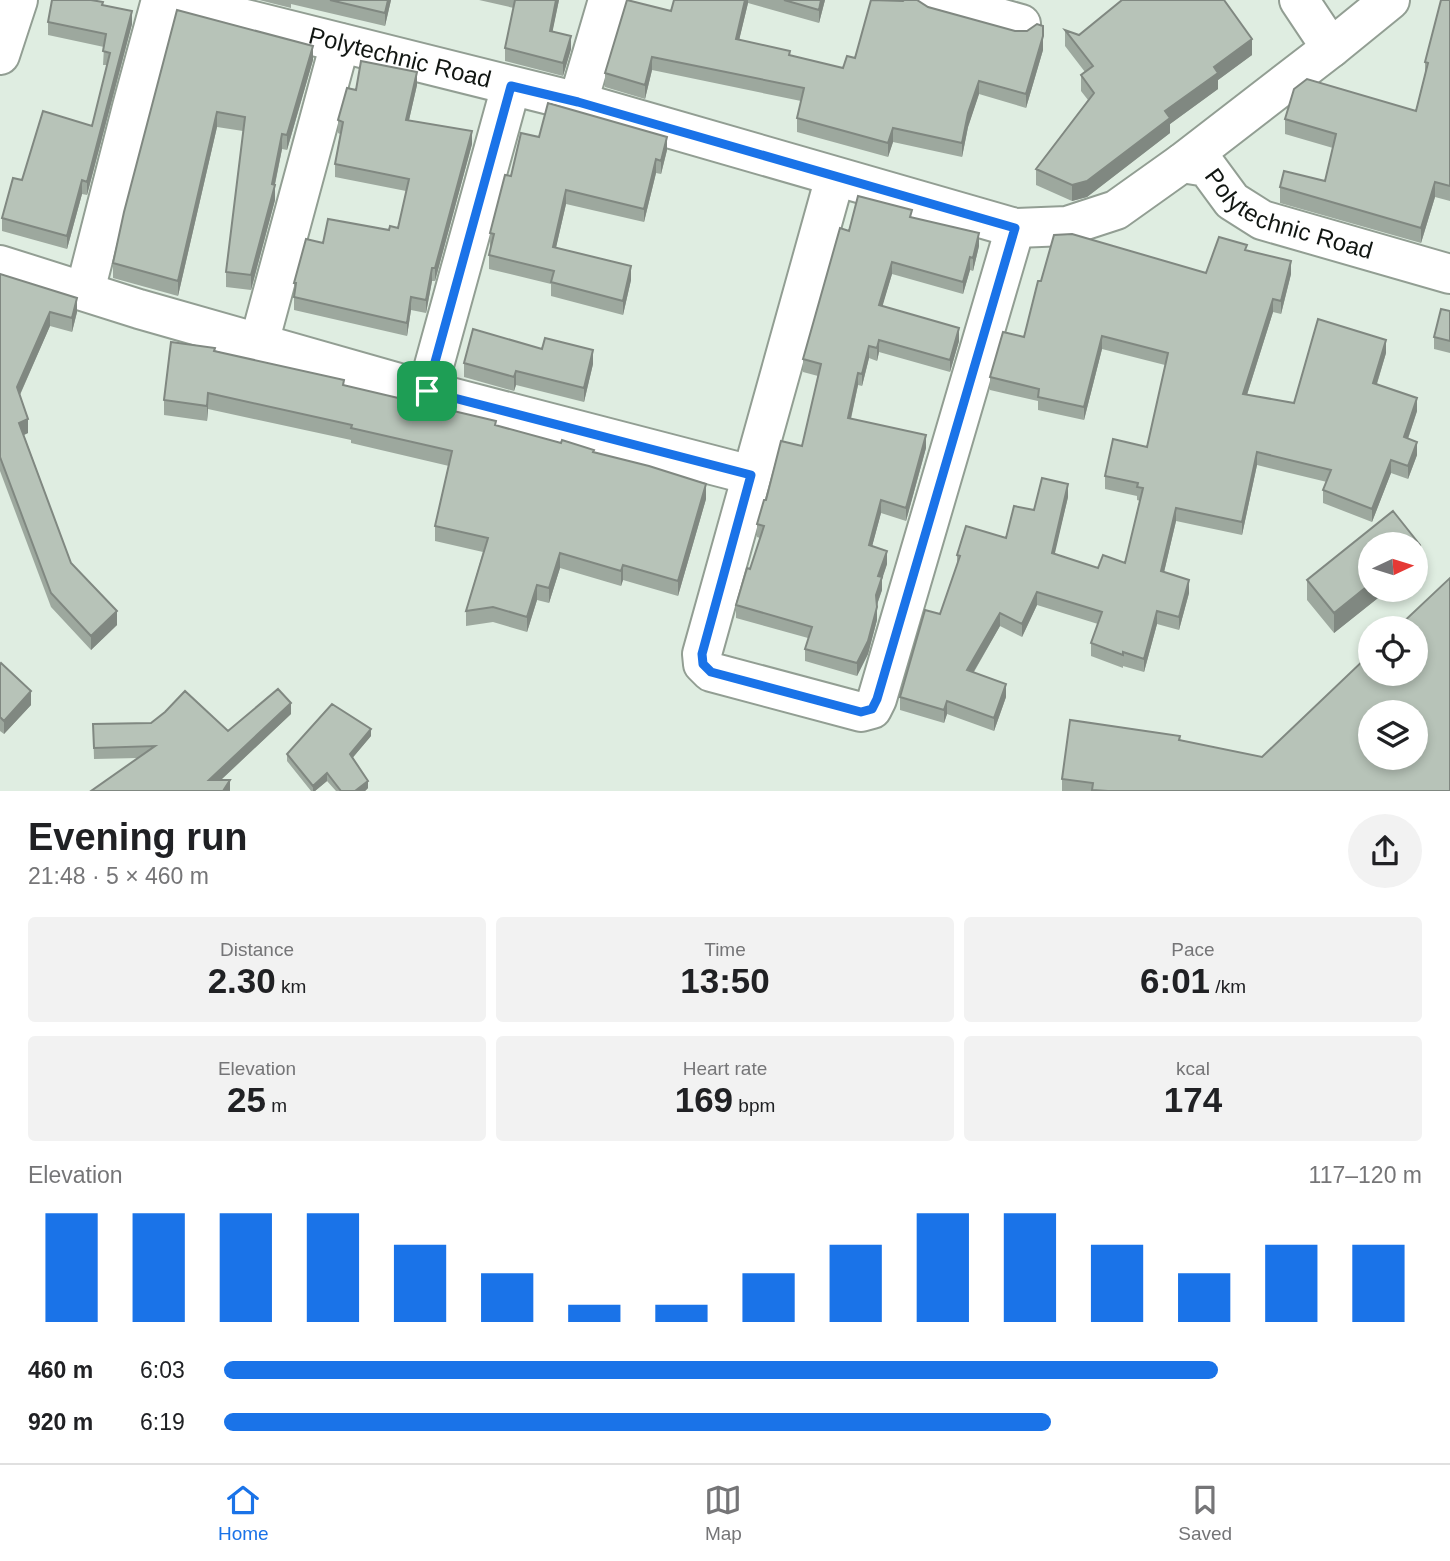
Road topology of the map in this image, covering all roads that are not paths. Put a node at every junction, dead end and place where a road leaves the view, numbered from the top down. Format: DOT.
graph roads {
  1 [pos="18,0"];
  2 [pos="162,0"];
  3 [pos="169,0"];
  4 [pos="608,0"];
  5 [pos="934,0"];
  6 [pos="1299,0"];
  7 [pos="1390,0"];
  8 [pos="224,7"];
  9 [pos="1021,24"];
  10 [pos="340,43"];
  11 [pos="1331,48"];
  12 [pos="0,55"];
  13 [pos="511,86"];
  14 [pos="578,102"];
  15 [pos="1182,163"];
  16 [pos="835,177"];
  17 [pos="1015,228"];
  18 [pos="0,265"];
  19 [pos="1450,274"];
  20 [pos="85,291"];
  21 [pos="258,343"];
  22 [pos="427,391"];
  23 [pos="751,475"];
  1 -- 12 [label="street"];
  2 -- 20 [label="street"];
  3 -- 8 [label="street, Polytechnic Road"];
  4 -- 14 [label="street"];
  5 -- 9 [label="street"];
  6 -- 11 [label="street"];
  7 -- 11 [label="street"];
  8 -- 10 [label="street, Polytechnic Road"];
  10 -- 13 [label="street, Polytechnic Road"];
  10 -- 21 [label="street"];
  11 -- 15 [label="street"];
  13 -- 14 [label="street, Polytechnic Road"];
  13 -- 22 [label="street"];
  14 -- 16 [label="street, Polytechnic Road"];
  15 -- 17 [label="street, Polytechnic Road"];
  15 -- 19 [label="street, Polytechnic Road"];
  16 -- 17 [label="street, Polytechnic Road"];
  16 -- 23 [label="street"];
  17 -- 23 [label="street"];
  18 -- 20 [label="street"];
  20 -- 21 [label="street"];
  21 -- 22 [label="street"];
  22 -- 23 [label="street"];
}
